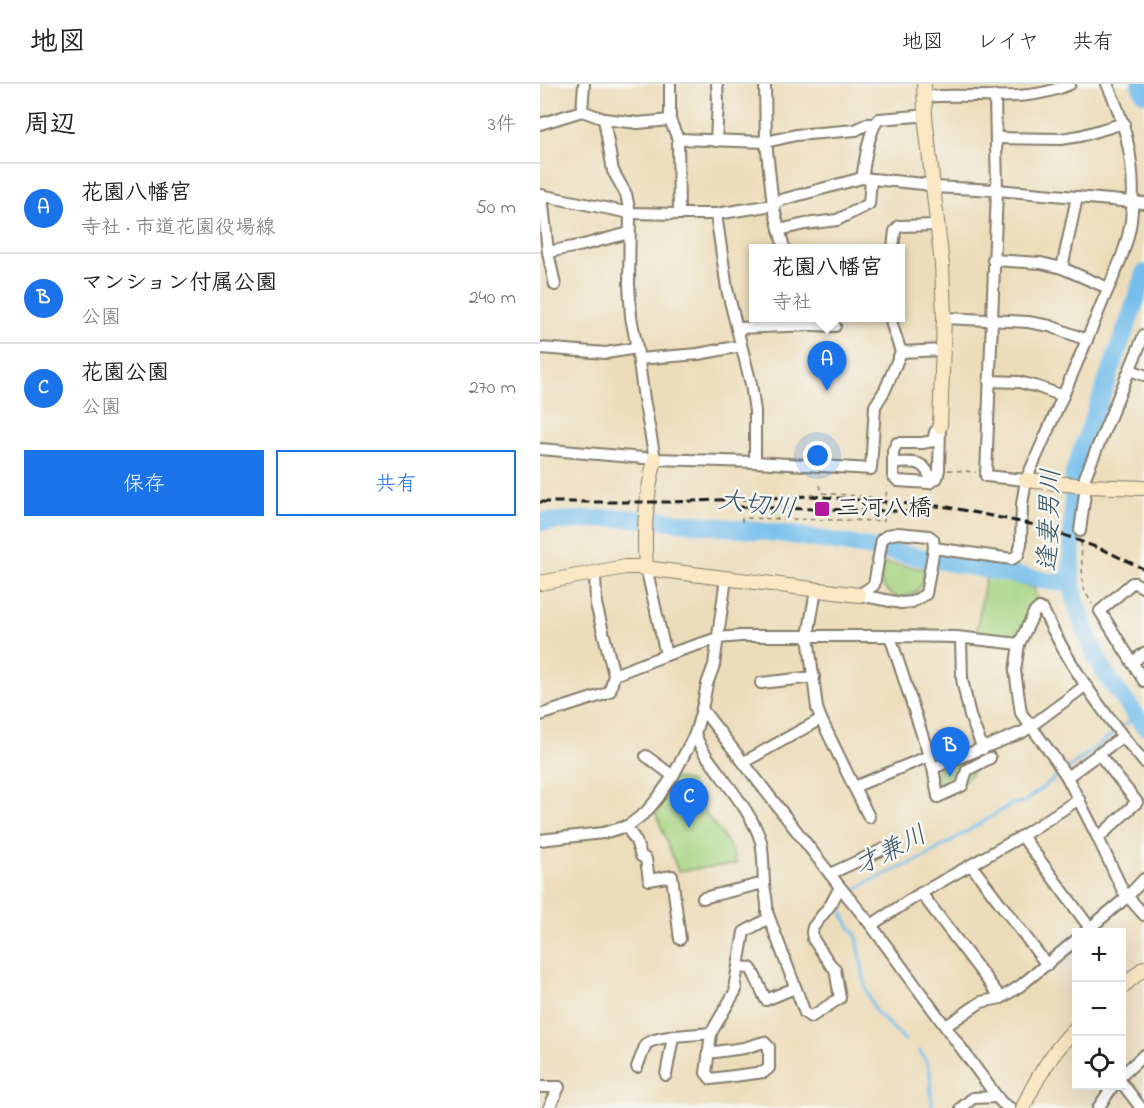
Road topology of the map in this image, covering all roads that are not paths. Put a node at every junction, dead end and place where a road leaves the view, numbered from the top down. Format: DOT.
graph roads {
  1 [pos="584,84"];
  2 [pos="670,84"];
  3 [pos="717,84"];
  4 [pos="765,84"];
  5 [pos="1070,84"];
  6 [pos="1107,84"];
  7 [pos="924,90"];
  8 [pos="995,96"];
  9 [pos="582,111"];
  10 [pos="925,116"];
  11 [pos="604,119"];
  12 [pos="670,120"];
  13 [pos="1124,123"];
  14 [pos="540,124"];
  15 [pos="875,124"];
  16 [pos="996,138"];
  17 [pos="678,140"];
  18 [pos="716,141"];
  19 [pos="766,142"];
  20 [pos="867,179"];
  21 [pos="933,187"];
  22 [pos="997,190"];
  23 [pos="541,195"];
  24 [pos="1077,197"];
  25 [pos="1132,202"];
  26 [pos="1144,203"];
  27 [pos="773,205"];
  28 [pos="630,213"];
  29 [pos="678,214"];
  30 [pos="716,214"];
  31 [pos="938,225"];
  32 [pos="779,230"];
  33 [pos="629,233"];
  34 [pos="783,244"];
  35 [pos="893,244"];
  36 [pos="548,252"];
  37 [pos="993,260"];
  38 [pos="1062,268"];
  39 [pos="555,285"];
  40 [pos="1108,288"];
  41 [pos="944,318"];
  42 [pos="991,320"];
  43 [pos="800,322"];
  44 [pos="816,322"];
  45 [pos="892,322"];
  46 [pos="835,326"];
  47 [pos="737,328"];
  48 [pos="1144,335"];
  49 [pos="1087,340"];
  50 [pos="741,346"];
  51 [pos="540,348"];
  52 [pos="942,350"];
  53 [pos="901,352"];
  54 [pos="638,353"];
  55 [pos="1130,370"];
  56 [pos="1144,375"];
  57 [pos="989,381"];
  58 [pos="1062,396"];
  59 [pos="940,426"];
  60 [pos="936,446"];
  61 [pos="540,449"];
  62 [pos="655,459"];
  63 [pos="755,462"];
  64 [pos="893,463"];
  65 [pos="1026,480"];
  66 [pos="932,481"];
  67 [pos="1084,485"];
  68 [pos="1144,488"];
  69 [pos="1080,531"];
  70 [pos="934,548"];
  71 [pos="646,567"];
  72 [pos="595,573"];
  73 [pos="726,578"];
  74 [pos="540,583"];
  75 [pos="874,585"];
  76 [pos="1144,588"];
  77 [pos="816,590"];
  78 [pos="859,595"];
  79 [pos="885,600"];
  80 [pos="808,636"];
  81 [pos="890,636"];
  82 [pos="718,638"];
  83 [pos="961,638"];
  84 [pos="1019,644"];
  85 [pos="1144,653"];
  86 [pos="666,655"];
  87 [pos="1132,663"];
  88 [pos="614,675"];
  89 [pos="814,677"];
  90 [pos="1144,681"];
  91 [pos="761,683"];
  92 [pos="1085,686"];
  93 [pos="702,709"];
  94 [pos="540,715"];
  95 [pos="821,719"];
  96 [pos="1031,727"];
  97 [pos="695,734"];
  98 [pos="1122,737"];
  99 [pos="986,753"];
  100 [pos="1098,753"];
  101 [pos="646,756"];
  102 [pos="929,756"];
  103 [pos="744,762"];
  104 [pos="1144,762"];
  105 [pos="933,768"];
  106 [pos="673,776"];
  107 [pos="1067,777"];
  108 [pos="855,788"];
  109 [pos="1079,799"];
  110 [pos="869,817"];
  111 [pos="627,826"];
  112 [pos="1022,836"];
  113 [pos="1098,838"];
  114 [pos="540,840"];
  115 [pos="888,847"];
  116 [pos="971,865"];
  117 [pos="830,874"];
  118 [pos="1144,879"];
  119 [pos="764,883"];
  120 [pos="845,893"];
  121 [pos="921,893"];
  122 [pos="1127,897"];
  123 [pos="703,898"];
  124 [pos="1144,915"];
  125 [pos="769,918"];
  126 [pos="871,925"];
  127 [pos="1086,928"];
  128 [pos="1089,928"];
  129 [pos="680,939"];
  130 [pos="1072,944"];
  131 [pos="1047,965"];
  132 [pos="738,967"];
  133 [pos="1144,968"];
  134 [pos="1126,984"];
  135 [pos="795,988"];
  136 [pos="1001,998"];
  137 [pos="946,1026"];
  138 [pos="711,1034"];
  139 [pos="1072,1036"];
  140 [pos="673,1037"];
  141 [pos="708,1053"];
  142 [pos="1144,1055"];
  143 [pos="637,1067"];
  144 [pos="1126,1071"];
  145 [pos="666,1075"];
  146 [pos="540,1087"];
  147 [pos="1126,1088"];
  148 [pos="1110,1090"];
  149 [pos="997,1097"];
  150 [pos="549,1108"];
  151 [pos="961,1108"];
  152 [pos="1010,1108"];
  153 [pos="1023,1108"];
  154 [pos="1098,1108"];
  155 [pos="1141,1108"];
  1 -- 9 [label="street"];
  2 -- 12 [label="street"];
  3 -- 18 [label="street"];
  4 -- 19 [label="street"];
  5 -- 8 [label="street"];
  6 -- 13 [label="street"];
  7 -- 8 [label="street"];
  7 -- 10 [label="street"];
  8 -- 16 [label="street"];
  9 -- 11 [label="street"];
  9 -- 14 [label="street"];
  10 -- 15 [label="street"];
  10 -- 21 [label="street"];
  11 -- 12 [label="street"];
  11 -- 28 [label="street"];
  12 -- 17 [label="street"];
  13 -- 16 [label="street"];
  13 -- 25 [label="street"];
  15 -- 19 [label="street"];
  15 -- 20 [label="street"];
  16 -- 22 [label="street"];
  17 -- 18 [label="street"];
  17 -- 29 [label="street"];
  18 -- 19 [label="street"];
  19 -- 27 [label="street"];
  20 -- 21 [label="street"];
  20 -- 27 [label="street"];
  20 -- 32 [label="street"];
  21 -- 22 [label="street"];
  21 -- 31 [label="street"];
  22 -- 24 [label="street"];
  22 -- 37 [label="street"];
  23 -- 28 [label="street"];
  23 -- 36 [label="street"];
  24 -- 25 [label="street"];
  24 -- 38 [label="street"];
  25 -- 26 [label="street"];
  25 -- 40 [label="street"];
  27 -- 30 [label="street"];
  27 -- 32 [label="street"];
  28 -- 29 [label="street"];
  28 -- 33 [label="street"];
  29 -- 30 [label="street"];
  30 -- 47 [label="street"];
  31 -- 35 [label="street"];
  31 -- 41 [label="street"];
  32 -- 34 [label="street"];
  33 -- 36 [label="street"];
  33 -- 54 [label="street"];
  36 -- 39 [label="street"];
  37 -- 38 [label="street"];
  37 -- 42 [label="street"];
  38 -- 40 [label="street"];
  40 -- 49 [label="street"];
  41 -- 42 [label="street"];
  41 -- 52 [label="street"];
  42 -- 49 [label="street"];
  42 -- 57 [label="street"];
  43 -- 47 [label="street"];
  44 -- 46 [label="street"];
  45 -- 53 [label="street"];
  47 -- 50 [label="street"];
  48 -- 55 [label="street"];
  49 -- 58 [label="street"];
  50 -- 54 [label="street"];
  50 -- 63 [label="street"];
  51 -- 54 [label="street"];
  52 -- 53 [label="street"];
  52 -- 59 [label="street"];
  53 -- 63 [label="street"];
  54 -- 62 [label="street"];
  55 -- 56 [label="street"];
  55 -- 67 [label="street"];
  57 -- 58 [label="street"];
  57 -- 65 [label="street"];
  58 -- 65 [label="street"];
  59 -- 60 [label="street"];
  60 -- 64 [label="street"];
  60 -- 66 [label="street"];
  61 -- 62 [label="street"];
  62 -- 63 [label="street"];
  62 -- 71 [label="street"];
  64 -- 66 [label="street"];
  64 -- 66 [label="street"];
  65 -- 67 [label="street"];
  65 -- 70 [label="street"];
  67 -- 68 [label="street"];
  67 -- 69 [label="street"];
  70 -- 75 [label="street"];
  70 -- 79 [label="street"];
  71 -- 72 [label="street"];
  71 -- 73 [label="street"];
  71 -- 86 [label="street"];
  72 -- 74 [label="street"];
  72 -- 88 [label="street"];
  73 -- 77 [label="street"];
  73 -- 82 [label="street"];
  75 -- 78 [label="street"];
  75 -- 79 [label="street"];
  76 -- 87 [label="street"];
  77 -- 78 [label="street"];
  77 -- 80 [label="street"];
  78 -- 79 [label="street"];
  80 -- 81 [label="street"];
  80 -- 82 [label="street"];
  80 -- 89 [label="street"];
  81 -- 83 [label="street"];
  81 -- 102 [label="street"];
  82 -- 86 [label="street"];
  82 -- 93 [label="street"];
  83 -- 84 [label="street"];
  83 -- 99 [label="street"];
  84 -- 92 [label="street"];
  84 -- 96 [label="street"];
  85 -- 87 [label="street"];
  86 -- 88 [label="street"];
  87 -- 90 [label="street"];
  88 -- 94 [label="street"];
  89 -- 91 [label="street"];
  89 -- 95 [label="street"];
  92 -- 96 [label="street"];
  92 -- 98 [label="street"];
  93 -- 97 [label="street"];
  93 -- 103 [label="street"];
  95 -- 103 [label="street"];
  95 -- 108 [label="street"];
  96 -- 99 [label="street"];
  96 -- 107 [label="street"];
  97 -- 106 [label="street"];
  97 -- 119 [label="street"];
  98 -- 100 [label="street"];
  98 -- 104 [label="street"];
  99 -- 105 [label="street"];
  99 -- 105 [label="street"];
  100 -- 107 [label="street"];
  100 -- 113 [label="street"];
  101 -- 106 [label="street"];
  102 -- 105 [label="street"];
  102 -- 108 [label="street"];
  103 -- 117 [label="street"];
  106 -- 111 [label="street"];
  107 -- 109 [label="street"];
  108 -- 110 [label="street"];
  109 -- 112 [label="street"];
  109 -- 113 [label="street"];
  111 -- 114 [label="street"];
  111 -- 129 [label="street"];
  112 -- 116 [label="street"];
  112 -- 127 [label="street"];
  113 -- 122 [label="street"];
  115 -- 117 [label="street"];
  116 -- 121 [label="street"];
  116 -- 131 [label="street"];
  117 -- 120 [label="street"];
  118 -- 122 [label="street"];
  119 -- 123 [label="street"];
  119 -- 125 [label="street"];
  120 -- 126 [label="street"];
  120 -- 135 [label="street"];
  121 -- 126 [label="street"];
  121 -- 136 [label="street"];
  122 -- 124 [label="street"];
  122 -- 128 [label="street"];
  125 -- 132 [label="street"];
  125 -- 135 [label="street"];
  126 -- 137 [label="street"];
  130 -- 131 [label="street"];
  131 -- 136 [label="street"];
  132 -- 135 [label="street"];
  132 -- 138 [label="street"];
  133 -- 134 [label="street"];
  136 -- 137 [label="street"];
  137 -- 149 [label="street"];
  138 -- 140 [label="street"];
  138 -- 141 [label="street"];
  139 -- 153 [label="street"];
  140 -- 143 [label="street"];
  140 -- 145 [label="street"];
  141 -- 141 [label="street"];
  142 -- 144 [label="street"];
  146 -- 150 [label="street"];
  147 -- 155 [label="street"];
  148 -- 154 [label="street"];
  149 -- 151 [label="street"];
  149 -- 152 [label="street"];
}
